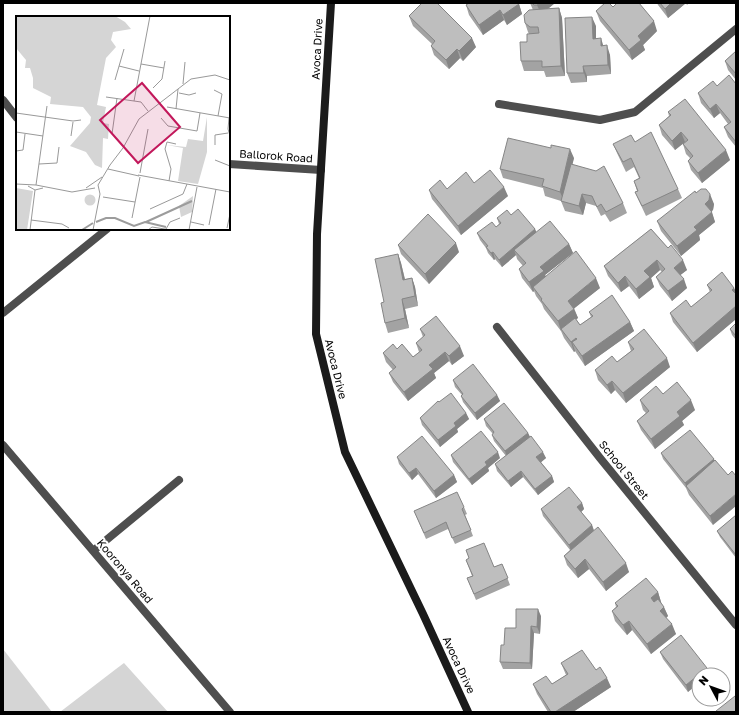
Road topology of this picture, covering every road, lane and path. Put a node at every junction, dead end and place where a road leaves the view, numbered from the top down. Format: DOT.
graph roads {
  1 [pos="330,3"];
  2 [pos="736,29"];
  3 [pos="3,100"];
  4 [pos="499,104"];
  5 [pos="16,117"];
  6 [pos="230,164"];
  7 [pos="321,170"];
  8 [pos="105,230"];
  9 [pos="3,313"];
  10 [pos="497,327"];
  11 [pos="3,445"];
  12 [pos="179,480"];
  13 [pos="93,551"];
  14 [pos="736,625"];
  15 [pos="230,712"];
  16 [pos="468,712"];
  1 -- 7 [label="main road, Avoca Drive"];
  2 -- 4 [label="street"];
  3 -- 5 [label="street"];
  6 -- 7 [label="street, Ballorok Road"];
  7 -- 16 [label="main road, Avoca Drive"];
  8 -- 9 [label="street"];
  10 -- 14 [label="street, School Street"];
  11 -- 13 [label="street, Kooronya Road"];
  12 -- 13 [label="street"];
  13 -- 15 [label="street, Kooronya Road"];
}
